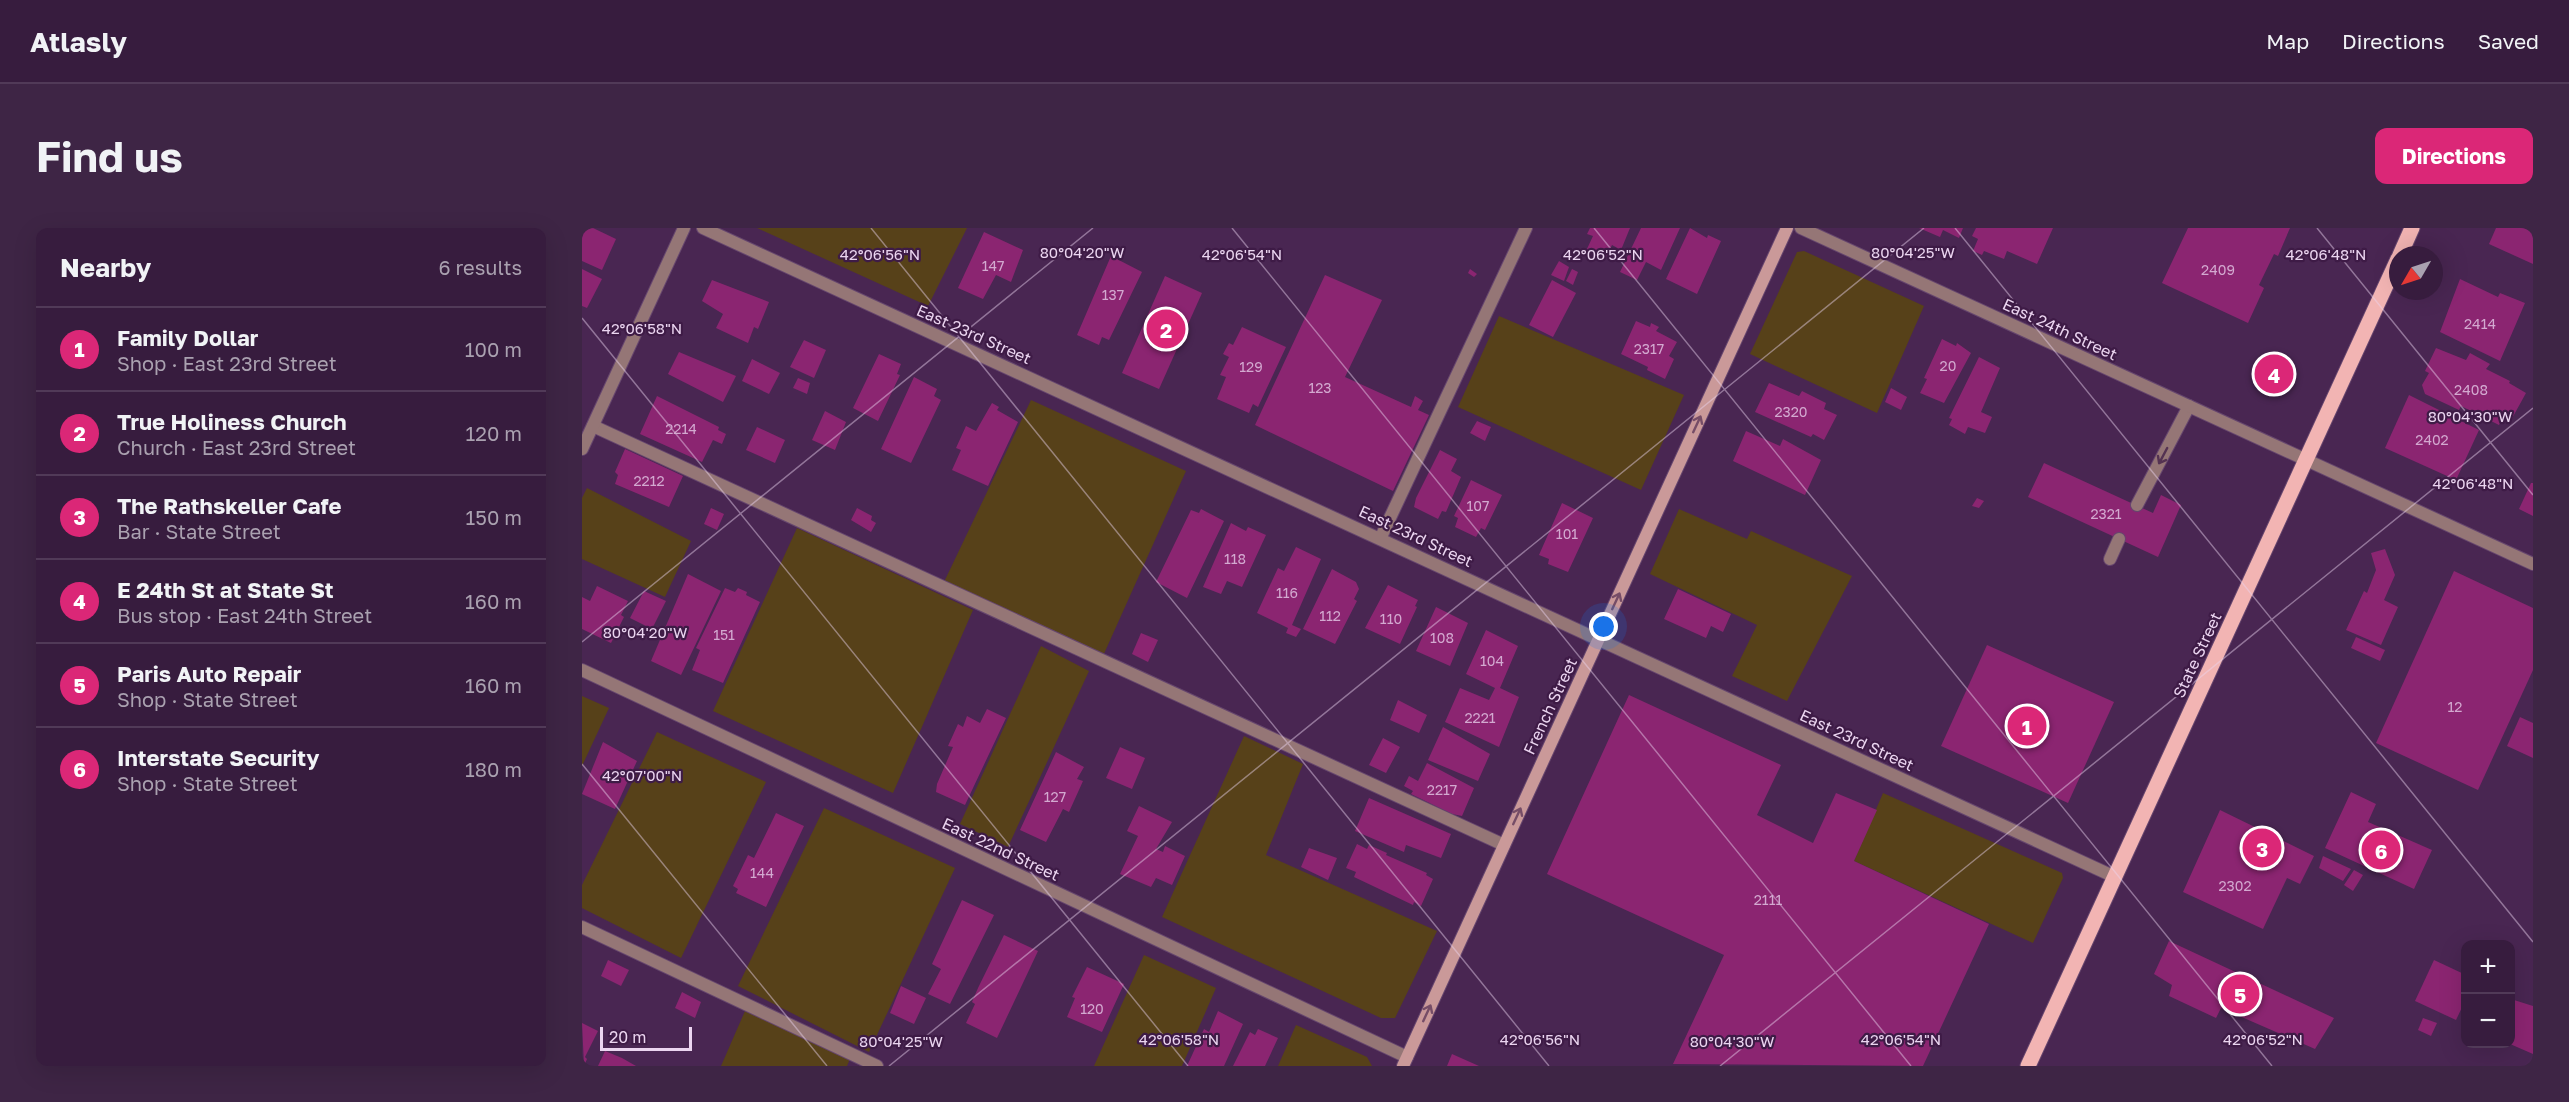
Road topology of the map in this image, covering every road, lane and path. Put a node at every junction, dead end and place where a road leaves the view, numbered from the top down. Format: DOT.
graph roads {
  1 [pos="684,228"];
  2 [pos="703,228"];
  3 [pos="1526,228"];
  4 [pos="1787,228"];
  5 [pos="1801,228"];
  6 [pos="2412,228"];
  7 [pos="2404,246"];
  8 [pos="2389,279"];
  9 [pos="2189,406"];
  10 [pos="593,426"];
  11 [pos="582,449"];
  12 [pos="2306,460"];
  13 [pos="2137,505"];
  14 [pos="1381,537"];
  15 [pos="2119,539"];
  16 [pos="2110,559"];
  17 [pos="2533,564"];
  18 [pos="1599,639"];
  19 [pos="582,670"];
  20 [pos="1504,845"];
  21 [pos="2115,877"];
  22 [pos="582,927"];
  23 [pos="1405,1061"];
  24 [pos="877,1066"];
  25 [pos="2028,1066"];
  1 -- 10 [label="street"];
  2 -- 14 [label="street, East 23rd Street"];
  3 -- 14 [label="street"];
  18 -- 4 [label="main road, French Street, one-way"];
  5 -- 9 [label="street, East 24th Street"];
  6 -- 7 [label="main road"];
  8 -- 12 [label="main road, State Street"];
  9 -- 12 [label="street, East 24th Street"];
  9 -- 13 [label="street, one-way"];
  10 -- 11 [label="street"];
  10 -- 20 [label="street"];
  12 -- 17 [label="street, East 24th Street"];
  12 -- 21 [label="main road, State Street"];
  14 -- 18 [label="street, East 23rd Street"];
  15 -- 16 [label="street"];
  20 -- 18 [label="main road, French Street, one-way"];
  18 -- 21 [label="street, East 23rd Street"];
  19 -- 23 [label="street, East 22nd Street"];
  23 -- 20 [label="main road, French Street, one-way"];
  21 -- 25 [label="main road, State Street"];
  22 -- 24 [label="street"];
}
